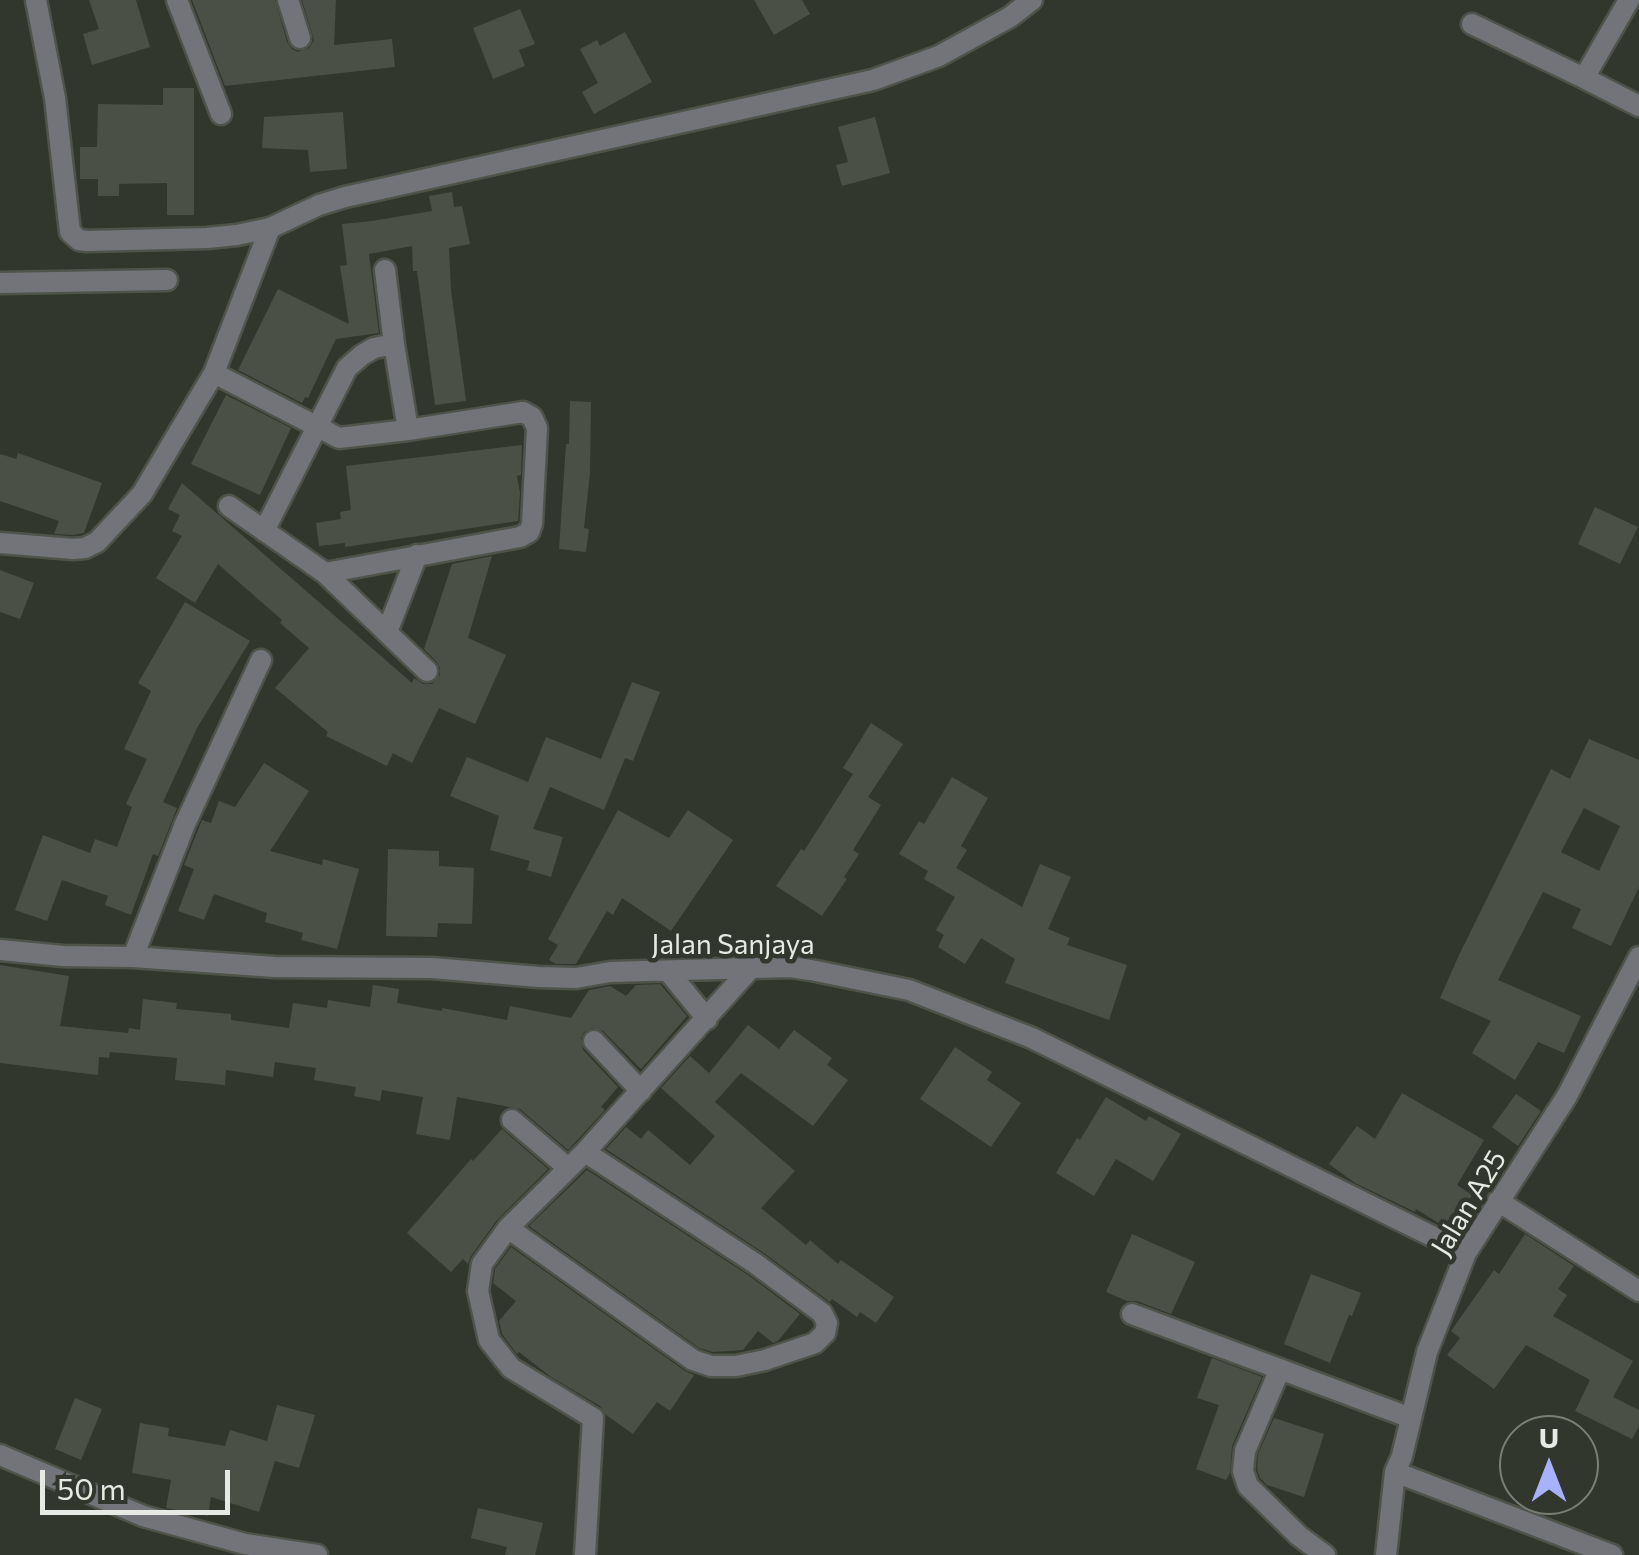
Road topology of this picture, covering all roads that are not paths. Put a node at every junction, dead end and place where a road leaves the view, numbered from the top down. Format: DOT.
graph roads {
  1 [pos="36,0"];
  2 [pos="177,0"];
  3 [pos="288,0"];
  4 [pos="1032,0"];
  5 [pos="1629,0"];
  6 [pos="1472,24"];
  7 [pos="300,38"];
  8 [pos="1584,78"];
  9 [pos="1639,106"];
  10 [pos="221,114"];
  11 [pos="270,228"];
  12 [pos="385,270"];
  13 [pos="167,280"];
  14 [pos="0,282"];
  15 [pos="394,344"];
  16 [pos="214,373"];
  17 [pos="316,426"];
  18 [pos="408,430"];
  19 [pos="229,506"];
  20 [pos="264,531"];
  21 [pos="0,543"];
  22 [pos="417,555"];
  23 [pos="325,572"];
  24 [pos="387,632"];
  25 [pos="261,660"];
  26 [pos="427,670"];
  27 [pos="0,950"];
  28 [pos="1639,957"];
  29 [pos="133,958"];
  30 [pos="750,969"];
  31 [pos="668,971"];
  32 [pos="707,1019"];
  33 [pos="594,1041"];
  34 [pos="641,1091"];
  35 [pos="512,1120"];
  36 [pos="585,1152"];
  37 [pos="568,1168"];
  38 [pos="1498,1201"];
  39 [pos="508,1228"];
  40 [pos="1466,1253"];
  41 [pos="1639,1292"];
  42 [pos="1132,1314"];
  43 [pos="1280,1369"];
  44 [pos="1411,1418"];
  45 [pos="0,1455"];
  46 [pos="1395,1472"];
  47 [pos="316,1555"];
  48 [pos="584,1555"];
  49 [pos="1325,1555"];
  50 [pos="1386,1555"];
  51 [pos="1612,1555"];
  1 -- 11 [label="street"];
  2 -- 10 [label="street"];
  3 -- 7 [label="street"];
  4 -- 11 [label="street"];
  5 -- 8 [label="street"];
  6 -- 8 [label="street"];
  8 -- 9 [label="street"];
  11 -- 16 [label="street"];
  12 -- 15 [label="street"];
  13 -- 14 [label="street"];
  15 -- 17 [label="street"];
  15 -- 18 [label="street"];
  16 -- 17 [label="street"];
  16 -- 21 [label="street"];
  17 -- 18 [label="street"];
  17 -- 20 [label="street"];
  18 -- 22 [label="street"];
  19 -- 20 [label="street"];
  20 -- 23 [label="street"];
  22 -- 23 [label="street"];
  22 -- 24 [label="street"];
  23 -- 24 [label="street"];
  24 -- 26 [label="street"];
  25 -- 29 [label="street"];
  27 -- 29 [label="street, Jalan Sanjaya"];
  28 -- 38 [label="street, Jalan A25"];
  29 -- 31 [label="street, Jalan Sanjaya"];
  30 -- 31 [label="street, Jalan Sanjaya"];
  30 -- 32 [label="street"];
  30 -- 40 [label="street, Jalan Sanjaya"];
  31 -- 32 [label="street"];
  32 -- 34 [label="street"];
  33 -- 34 [label="street"];
  34 -- 36 [label="street"];
  35 -- 37 [label="street"];
  36 -- 37 [label="street"];
  36 -- 39 [label="street"];
  37 -- 39 [label="street"];
  38 -- 40 [label="street, Jalan A25"];
  38 -- 41 [label="street"];
  39 -- 48 [label="street"];
  40 -- 44 [label="street, Jalan A25"];
  42 -- 43 [label="street"];
  43 -- 44 [label="street"];
  43 -- 49 [label="street"];
  44 -- 46 [label="street, Jalan A25"];
  45 -- 47 [label="street"];
  46 -- 50 [label="street, Jalan A25"];
  46 -- 51 [label="street"];
}
